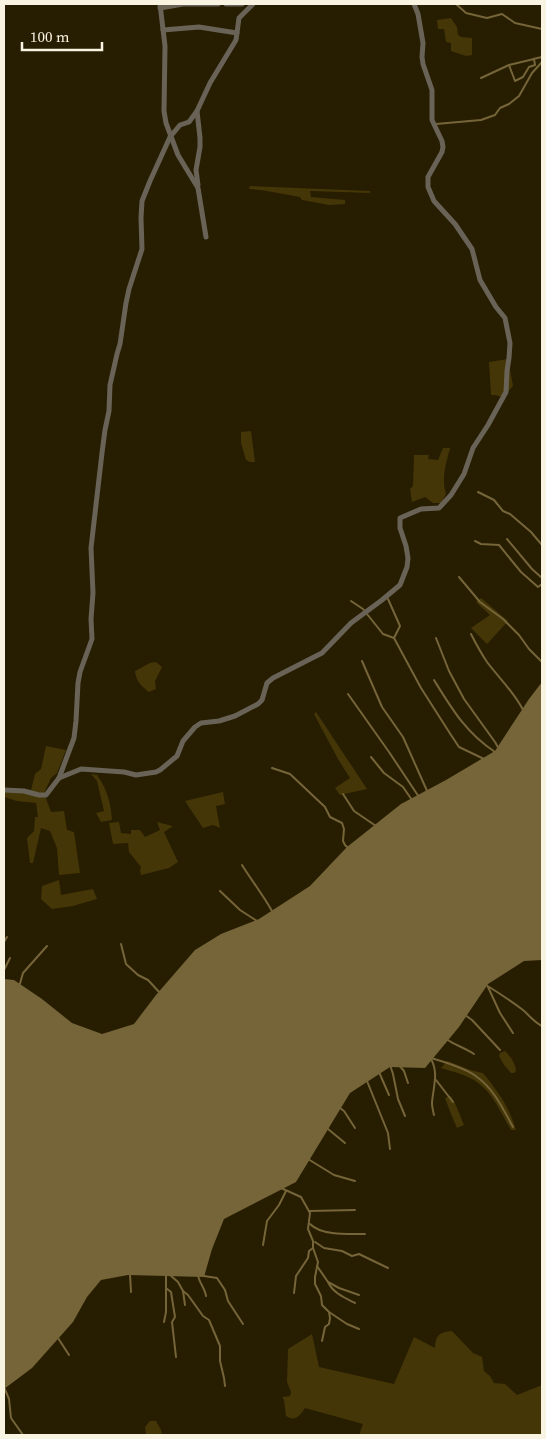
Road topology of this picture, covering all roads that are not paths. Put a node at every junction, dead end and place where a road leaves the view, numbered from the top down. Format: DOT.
graph roads {
  1 [pos="218,4"];
  2 [pos="226,4"];
  3 [pos="242,4"];
  4 [pos="253,4"];
  5 [pos="414,4"];
  6 [pos="160,6"];
  7 [pos="239,18"];
  8 [pos="163,30"];
  9 [pos="237,33"];
  10 [pos="197,111"];
  11 [pos="170,137"];
  12 [pos="198,188"];
  13 [pos="206,237"];
  14 [pos="59,778"];
  15 [pos="4,790"];
  1 -- 6 [label="street"];
  2 -- 3 [label="street"];
  3 -- 7 [label="street"];
  4 -- 7 [label="street"];
  5 -- 14 [label="street"];
  6 -- 8 [label="street"];
  7 -- 9 [label="street"];
  8 -- 9 [label="street"];
  8 -- 11 [label="street"];
  9 -- 10 [label="street"];
  10 -- 11 [label="street"];
  10 -- 12 [label="street"];
  11 -- 12 [label="street"];
  11 -- 14 [label="street"];
  12 -- 13 [label="street"];
  14 -- 15 [label="street"];
}
